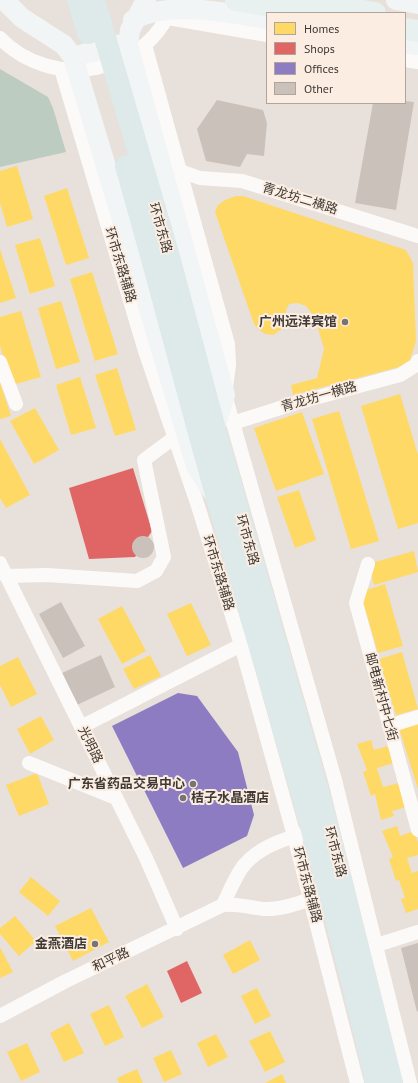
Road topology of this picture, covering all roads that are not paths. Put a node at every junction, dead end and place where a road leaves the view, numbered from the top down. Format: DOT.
graph roads {
  1 [pos="78,0"];
  2 [pos="94,0"];
  3 [pos="146,0"];
  4 [pos="175,0"];
  5 [pos="236,0"];
  6 [pos="298,0"];
  7 [pos="396,0"];
  8 [pos="9,3"];
  9 [pos="418,4"];
  10 [pos="261,12"];
  11 [pos="304,12"];
  12 [pos="369,12"];
  13 [pos="136,17"];
  14 [pos="168,18"];
  15 [pos="406,18"];
  16 [pos="418,20"];
  17 [pos="406,29"];
  18 [pos="418,31"];
  19 [pos="47,34"];
  20 [pos="266,35"];
  21 [pos="0,38"];
  22 [pos="406,43"];
  23 [pos="136,45"];
  24 [pos="418,45"];
  25 [pos="406,60"];
  26 [pos="418,62"];
  27 [pos="67,63"];
  28 [pos="180,171"];
  29 [pos="418,236"];
  30 [pos="418,361"];
  31 [pos="0,362"];
  32 [pos="225,395"];
  33 [pos="16,404"];
  34 [pos="215,424"];
  35 [pos="175,437"];
  36 [pos="196,466"];
  37 [pos="207,502"];
  38 [pos="368,564"];
  39 [pos="3,570"];
  40 [pos="240,645"];
  41 [pos="418,717"];
  42 [pos="389,726"];
  43 [pos="81,727"];
  44 [pos="29,763"];
  45 [pos="116,798"];
  46 [pos="418,830"];
  47 [pos="304,833"];
  48 [pos="320,896"];
  49 [pos="223,906"];
  50 [pos="177,929"];
  51 [pos="418,932"];
  52 [pos="377,945"];
  53 [pos="0,1016"];
  54 [pos="357,1083"];
  55 [pos="376,1083"];
  56 [pos="392,1083"];
  57 [pos="410,1083"];
  1 -- 34 [label="highway, 环市东路"];
  2 -- 34 [label="highway, 环市东路"];
  3 -- 13 [label="main road"];
  4 -- 14 [label="street"];
  5 -- 11 [label="main road"];
  6 -- 12 [label="main road"];
  7 -- 9 [label="main road"];
  8 -- 19 [label="main road"];
  10 -- 13 [label="main road"];
  13 -- 19 [label="main road"];
  13 -- 23 [label="main road"];
  14 -- 20 [label="street"];
  14 -- 23 [label="street"];
  15 -- 16 [label="main road"];
  17 -- 18 [label="main road"];
  19 -- 27 [label="main road"];
  21 -- 27 [label="street"];
  22 -- 24 [label="main road"];
  23 -- 27 [label="main road"];
  23 -- 28 [label="street"];
  23 -- 32 [label="main road"];
  25 -- 26 [label="street"];
  27 -- 35 [label="street, 环市东路辅路"];
  27 -- 36 [label="main road"];
  28 -- 29 [label="street, 青龙坊二横路"];
  28 -- 32 [label="street"];
  30 -- 34 [label="street, 青龙坊一横路"];
  31 -- 33 [label="street"];
  32 -- 34 [label="main road"];
  34 -- 36 [label="street"];
  34 -- 37 [label="highway, 环市东路"];
  34 -- 52 [label="street"];
  34 -- 56 [label="highway, 环市东路"];
  35 -- 36 [label="street"];
  35 -- 37 [label="street, 环市东路辅路"];
  35 -- 39 [label="street"];
  36 -- 37 [label="main road"];
  37 -- 40 [label="street, 环市东路辅路"];
  37 -- 47 [label="highway, 环市东路"];
  38 -- 42 [label="street, 邮电新村中七街"];
  39 -- 43 [label="street, 光明路"];
  40 -- 43 [label="street"];
  40 -- 47 [label="street, 环市东路辅路"];
  41 -- 42 [label="street"];
  42 -- 46 [label="street, 邮电新村中七街"];
  43 -- 45 [label="street, 光明路"];
  44 -- 45 [label="street"];
  45 -- 50 [label="street, 光明路"];
  47 -- 48 [label="highway, 环市东路"];
  47 -- 49 [label="street"];
  48 -- 49 [label="street, 和平路"];
  48 -- 54 [label="street, 环市东路辅路"];
  48 -- 55 [label="highway, 环市东路"];
  49 -- 50 [label="street, 和平路"];
  50 -- 53 [label="street, 和平路"];
  51 -- 52 [label="street"];
  52 -- 57 [label="street"];
}
